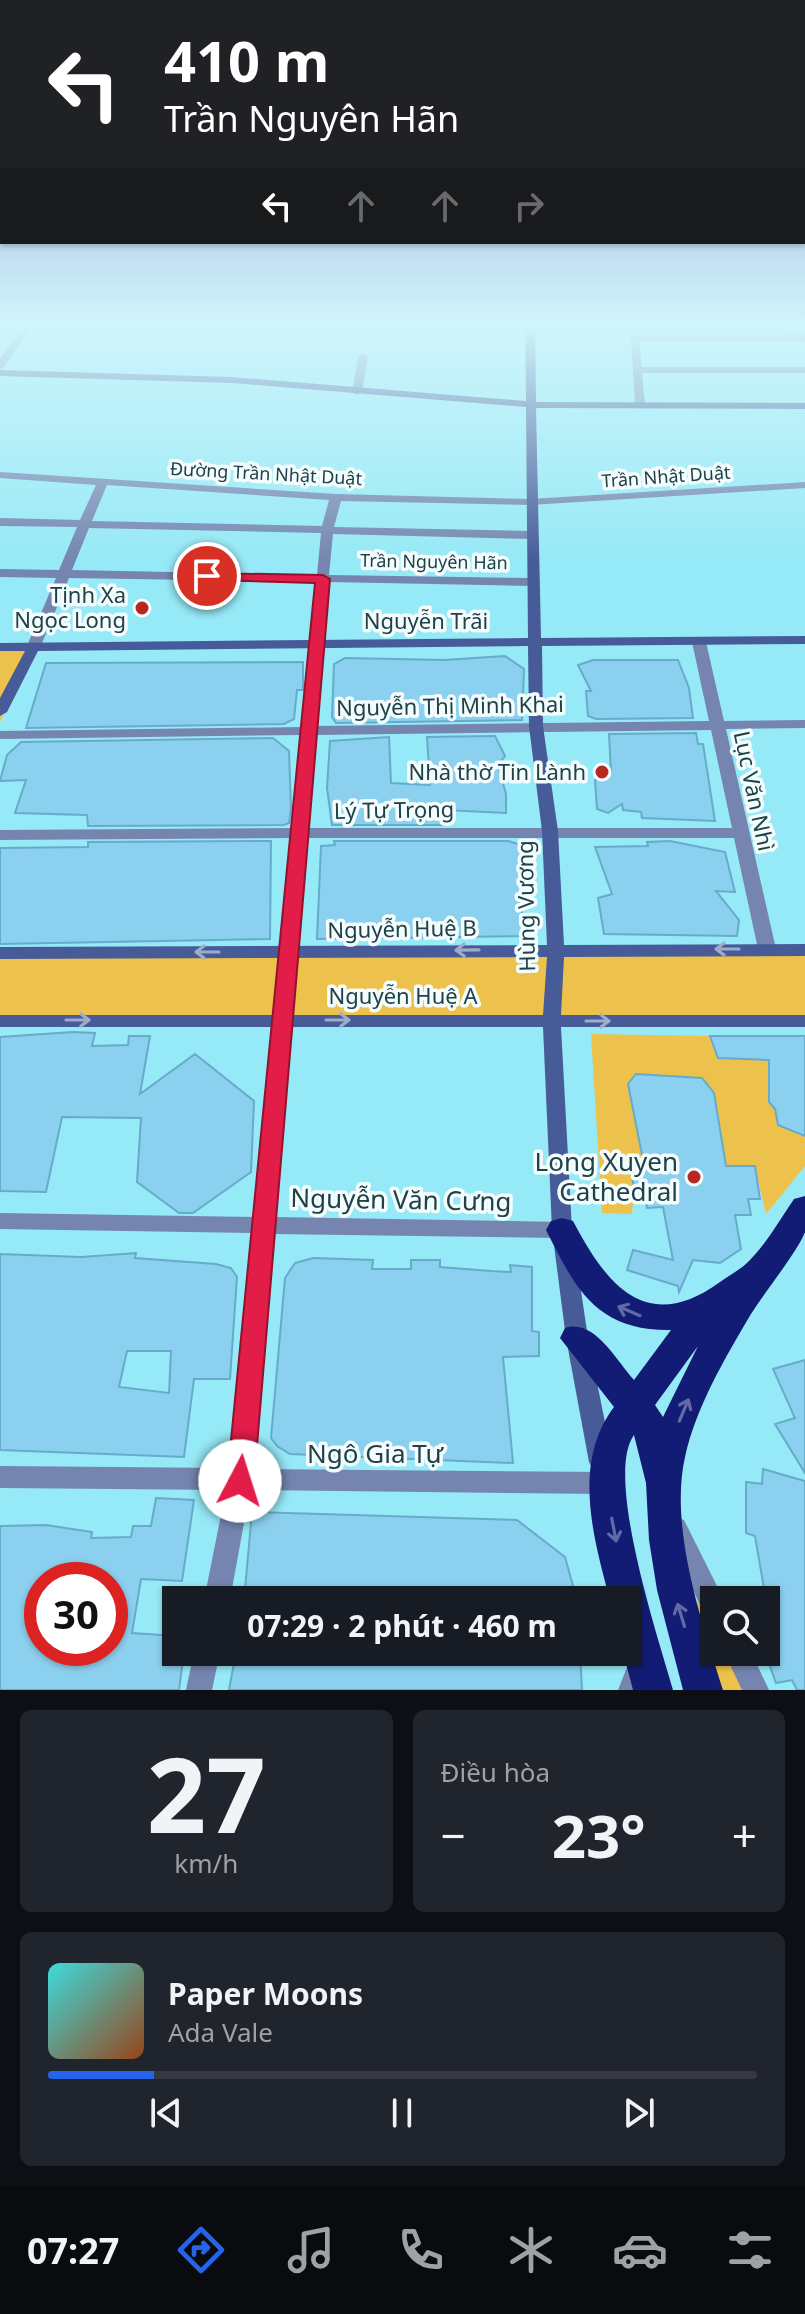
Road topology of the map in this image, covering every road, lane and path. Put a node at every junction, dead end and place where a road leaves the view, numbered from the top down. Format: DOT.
graph roads {
  1 [pos="505,403"];
  2 [pos="534,405"];
  3 [pos="640,405"];
  4 [pos="805,406"];
  5 [pos="0,475"];
  6 [pos="102,483"];
  7 [pos="805,485"];
  8 [pos="336,497"];
  9 [pos="530,502"];
  10 [pos="0,522"];
  11 [pos="83,524"];
  12 [pos="327,531"];
  13 [pos="531,535"];
  14 [pos="0,573"];
  15 [pos="62,573"];
  16 [pos="323,579"];
  17 [pos="532,582"];
  18 [pos="805,640"];
  19 [pos="533,642"];
  20 [pos="699,642"];
  21 [pos="318,643"];
  22 [pos="0,647"];
  23 [pos="33,648"];
  24 [pos="0,712"];
  25 [pos="805,724"];
  26 [pos="536,726"];
  27 [pos="718,726"];
  28 [pos="308,731"];
  29 [pos="0,735"];
  30 [pos="550,831"];
  31 [pos="299,833"];
  32 [pos="741,833"];
  33 [pos="0,835"];
  34 [pos="556,949"];
  35 [pos="767,949"];
  36 [pos="805,950"];
  37 [pos="288,952"];
  38 [pos="0,953"];
  39 [pos="280,1020"];
  40 [pos="0,1021"];
  41 [pos="552,1021"];
  42 [pos="805,1021"];
  43 [pos="805,1208"];
  44 [pos="0,1221"];
  45 [pos="264,1226"];
  46 [pos="562,1230"];
  47 [pos="767,1265"];
  48 [pos="704,1312"];
  49 [pos="577,1338"];
  50 [pos="635,1405"];
  51 [pos="0,1477"];
  52 [pos="240,1481"];
  53 [pos="605,1483"];
  54 [pos="665,1497"];
  55 [pos="220,1586"];
  56 [pos="705,1586"];
  57 [pos="204,1666"];
  58 [pos="744,1666"];
  59 [pos="643,1679"];
  60 [pos="199,1690"];
  61 [pos="703,1690"];
  62 [pos="756,1690"];
  1 -- 2 [label="street"];
  2 -- 3 [label="street"];
  2 -- 9 [label="street, Hùng Vương"];
  3 -- 4 [label="street"];
  5 -- 6 [label="street, Đường Trần Nhật Duật"];
  6 -- 8 [label="street, Đường Trần Nhật Duật"];
  6 -- 11 [label="street"];
  7 -- 9 [label="street, Trần Nhật Duật"];
  8 -- 9 [label="street, Đường Trần Nhật Duật"];
  8 -- 12 [label="street"];
  9 -- 13 [label="street, Hùng Vương"];
  10 -- 11 [label="street"];
  11 -- 12 [label="street"];
  11 -- 15 [label="street"];
  12 -- 13 [label="street"];
  12 -- 16 [label="street"];
  13 -- 17 [label="street, Hùng Vương"];
  14 -- 15 [label="street, Trần Nguyên Hãn"];
  15 -- 16 [label="street, Trần Nguyên Hãn"];
  15 -- 23 [label="street"];
  16 -- 17 [label="street, Trần Nguyên Hãn"];
  16 -- 21 [label="street"];
  17 -- 19 [label="street, Hùng Vương"];
  18 -- 20 [label="street, Nguyễn Trãi"];
  19 -- 20 [label="street, Nguyễn Trãi"];
  19 -- 21 [label="street, Nguyễn Trãi"];
  19 -- 26 [label="street, Hùng Vương"];
  20 -- 27 [label="street, Lục Văn Nhì"];
  21 -- 23 [label="street, Nguyễn Trãi"];
  21 -- 28 [label="street"];
  22 -- 23 [label="street, Nguyễn Trãi"];
  23 -- 24 [label="street"];
  25 -- 27 [label="street, Nguyễn Thị Minh Khai"];
  26 -- 27 [label="street, Nguyễn Thị Minh Khai"];
  26 -- 28 [label="street, Nguyễn Thị Minh Khai"];
  26 -- 30 [label="street, Hùng Vương"];
  27 -- 32 [label="street, Lục Văn Nhì"];
  28 -- 29 [label="street, Nguyễn Thị Minh Khai"];
  28 -- 31 [label="street"];
  30 -- 31 [label="street, Lý Tự Trọng"];
  30 -- 32 [label="street, Lý Tự Trọng"];
  30 -- 34 [label="street, Hùng Vương"];
  31 -- 33 [label="street, Lý Tự Trọng"];
  31 -- 37 [label="street"];
  32 -- 35 [label="street, Lục Văn Nhì"];
  35 -- 34 [label="street, Nguyễn Huệ B, one-way"];
  34 -- 37 [label="street, Nguyễn Huệ B, one-way"];
  34 -- 41 [label="street, Hùng Vương"];
  35 -- 36 [label="street, Nguyễn Huệ B"];
  37 -- 38 [label="street, Nguyễn Huệ B, one-way"];
  37 -- 39 [label="street"];
  40 -- 39 [label="street, Nguyễn Huệ A, one-way"];
  39 -- 41 [label="street, Nguyễn Huệ A, one-way"];
  39 -- 45 [label="street"];
  41 -- 42 [label="street, Nguyễn Huệ A, one-way"];
  41 -- 46 [label="street, Hùng Vương"];
  43 -- 47 [label="highway"];
  44 -- 45 [label="street, Nguyễn Văn Cưng"];
  45 -- 46 [label="street, Nguyễn Văn Cưng"];
  45 -- 52 [label="street"];
  48 -- 46 [label="highway, one-way"];
  46 -- 49 [label="street, Hùng Vương"];
  47 -- 48 [label="highway"];
  54 -- 47 [label="highway, one-way"];
  48 -- 50 [label="highway"];
  49 -- 50 [label="highway"];
  49 -- 53 [label="street, Hùng Vương"];
  50 -- 53 [label="highway"];
  50 -- 54 [label="highway"];
  51 -- 52 [label="street, Ngô Gia Tự"];
  52 -- 53 [label="street, Ngô Gia Tự"];
  52 -- 55 [label="street"];
  53 -- 59 [label="highway, one-way"];
  54 -- 56 [label="street"];
  61 -- 54 [label="highway, one-way"];
  57 -- 60 [label="street"];
  58 -- 62 [label="street"];
}
